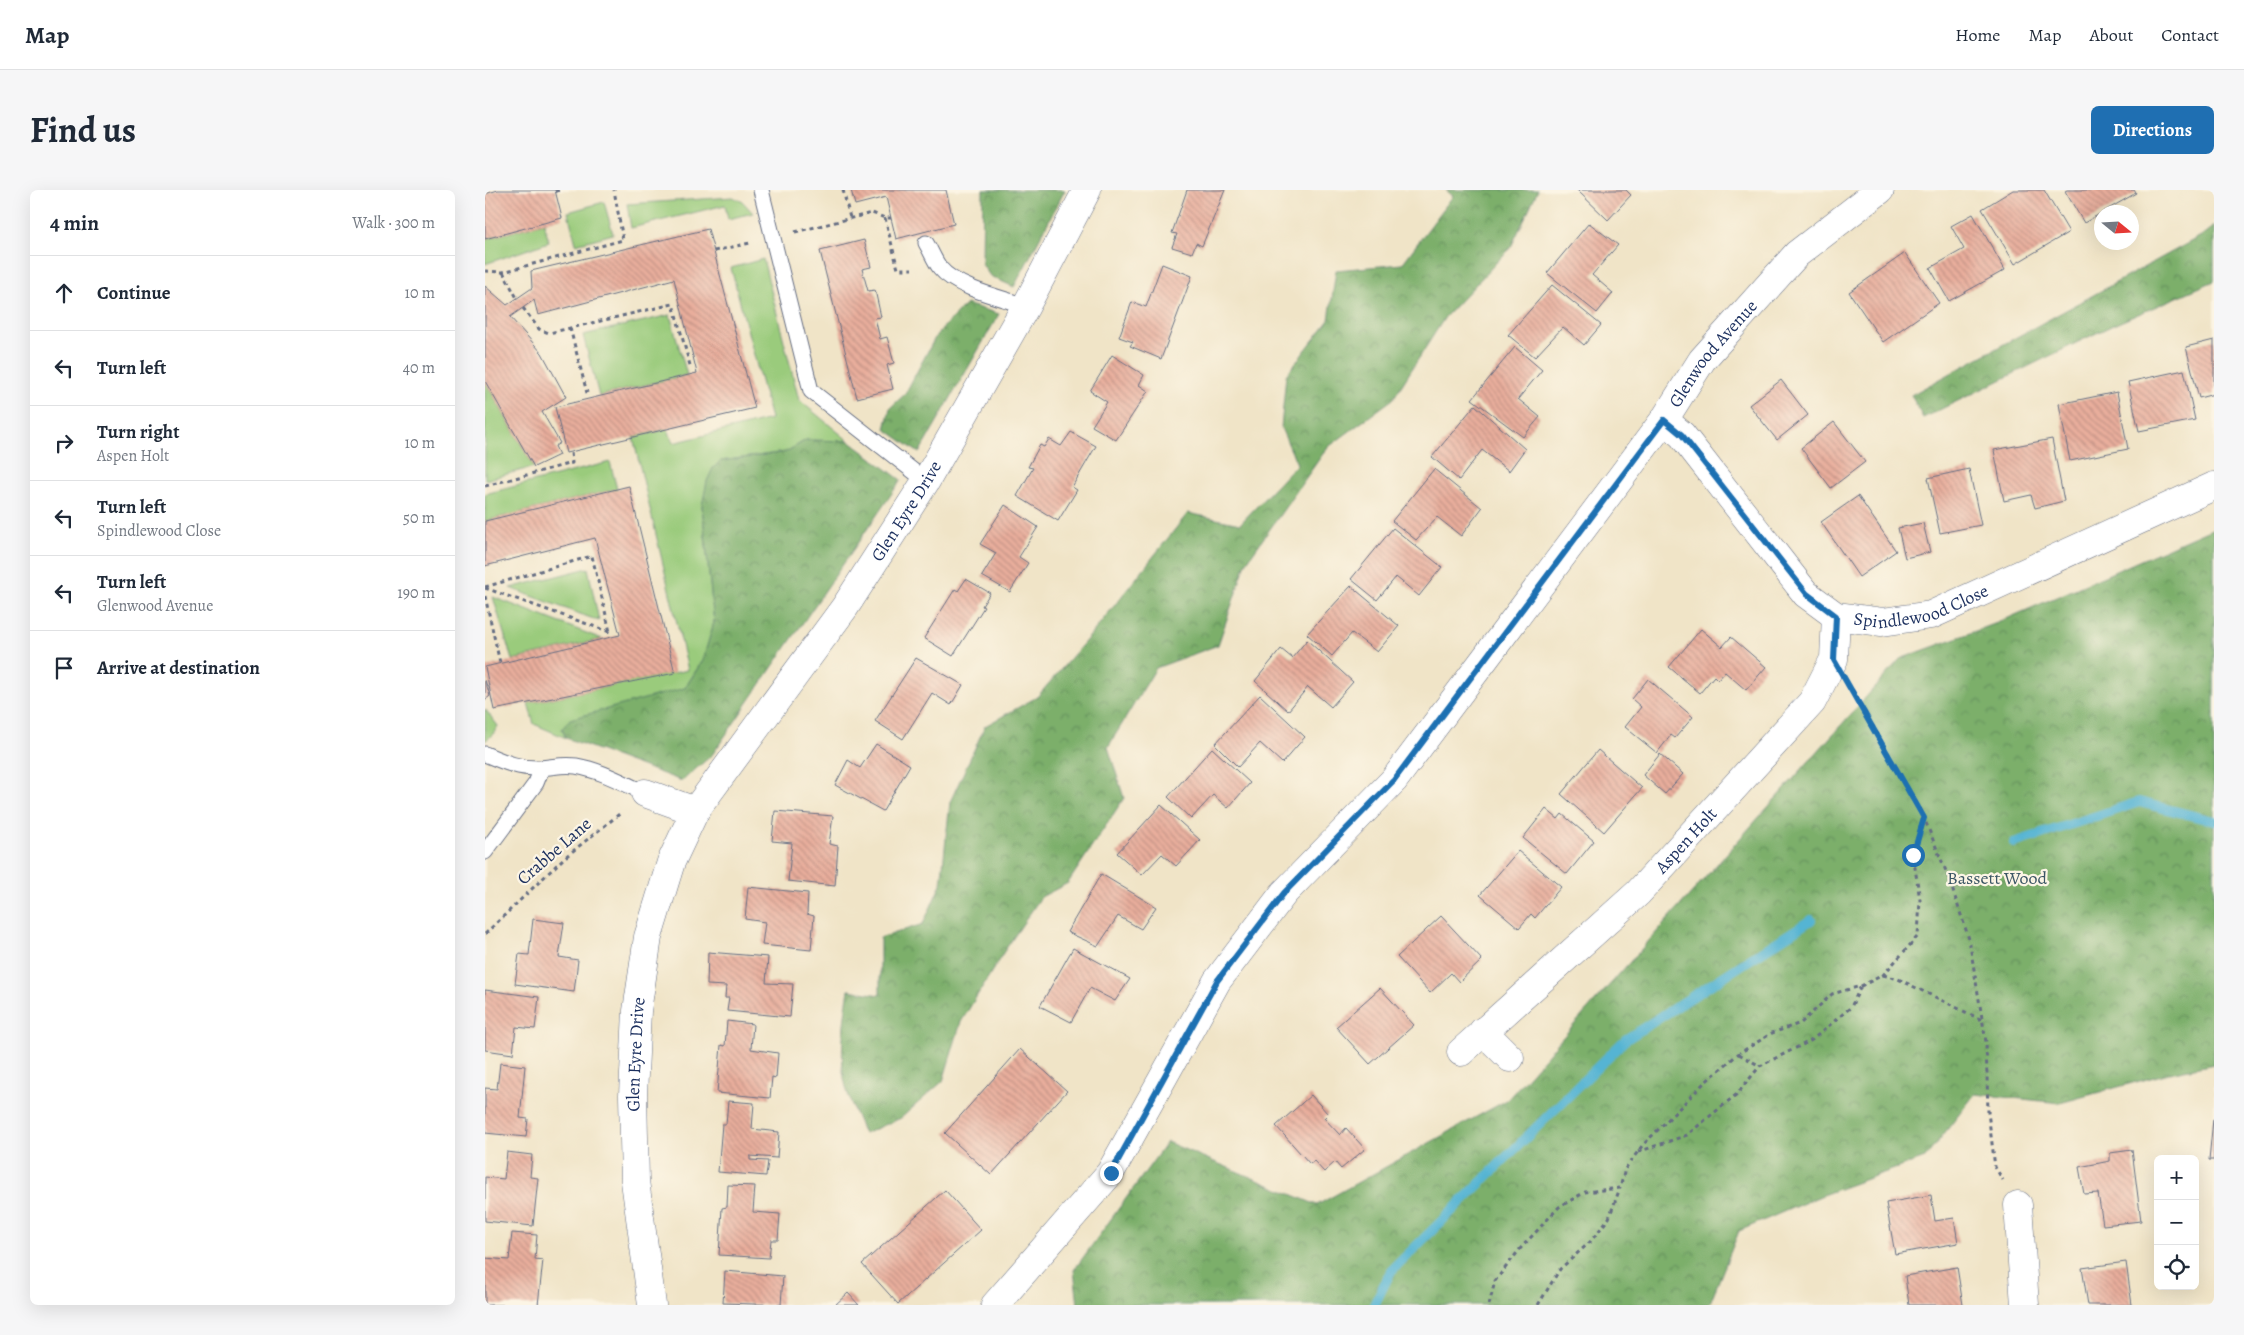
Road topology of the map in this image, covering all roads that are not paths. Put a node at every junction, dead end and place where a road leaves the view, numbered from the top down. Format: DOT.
graph roads {
  1 [pos="761,190"];
  2 [pos="1087,190"];
  3 [pos="1880,190"];
  4 [pos="926,243"];
  5 [pos="1026,306"];
  6 [pos="1664,420"];
  7 [pos="926,481"];
  8 [pos="2214,486"];
  9 [pos="1836,616"];
  10 [pos="485,754"];
  11 [pos="543,768"];
  12 [pos="645,793"];
  13 [pos="695,810"];
  14 [pos="485,852"];
  15 [pos="1483,1032"];
  16 [pos="1461,1052"];
  17 [pos="1510,1058"];
  18 [pos="2019,1205"];
  19 [pos="652,1305"];
  20 [pos="995,1305"];
  21 [pos="2025,1305"];
  1 -- 7 [label="lane"];
  2 -- 5 [label="street, Glen Eyre Drive"];
  3 -- 6 [label="street, Glenwood Avenue"];
  4 -- 5 [label="lane"];
  5 -- 7 [label="street, Glen Eyre Drive"];
  6 -- 9 [label="street, Spindlewood Close"];
  6 -- 20 [label="street, Glenwood Avenue"];
  7 -- 13 [label="street, Glen Eyre Drive"];
  8 -- 9 [label="street, Spindlewood Close"];
  9 -- 15 [label="street, Aspen Holt"];
  10 -- 11 [label="lane"];
  11 -- 12 [label="lane"];
  11 -- 14 [label="lane"];
  12 -- 13 [label="street"];
  13 -- 19 [label="street, Glen Eyre Drive"];
  15 -- 16 [label="street, Aspen Holt"];
  15 -- 17 [label="street"];
  18 -- 21 [label="street"];
}
